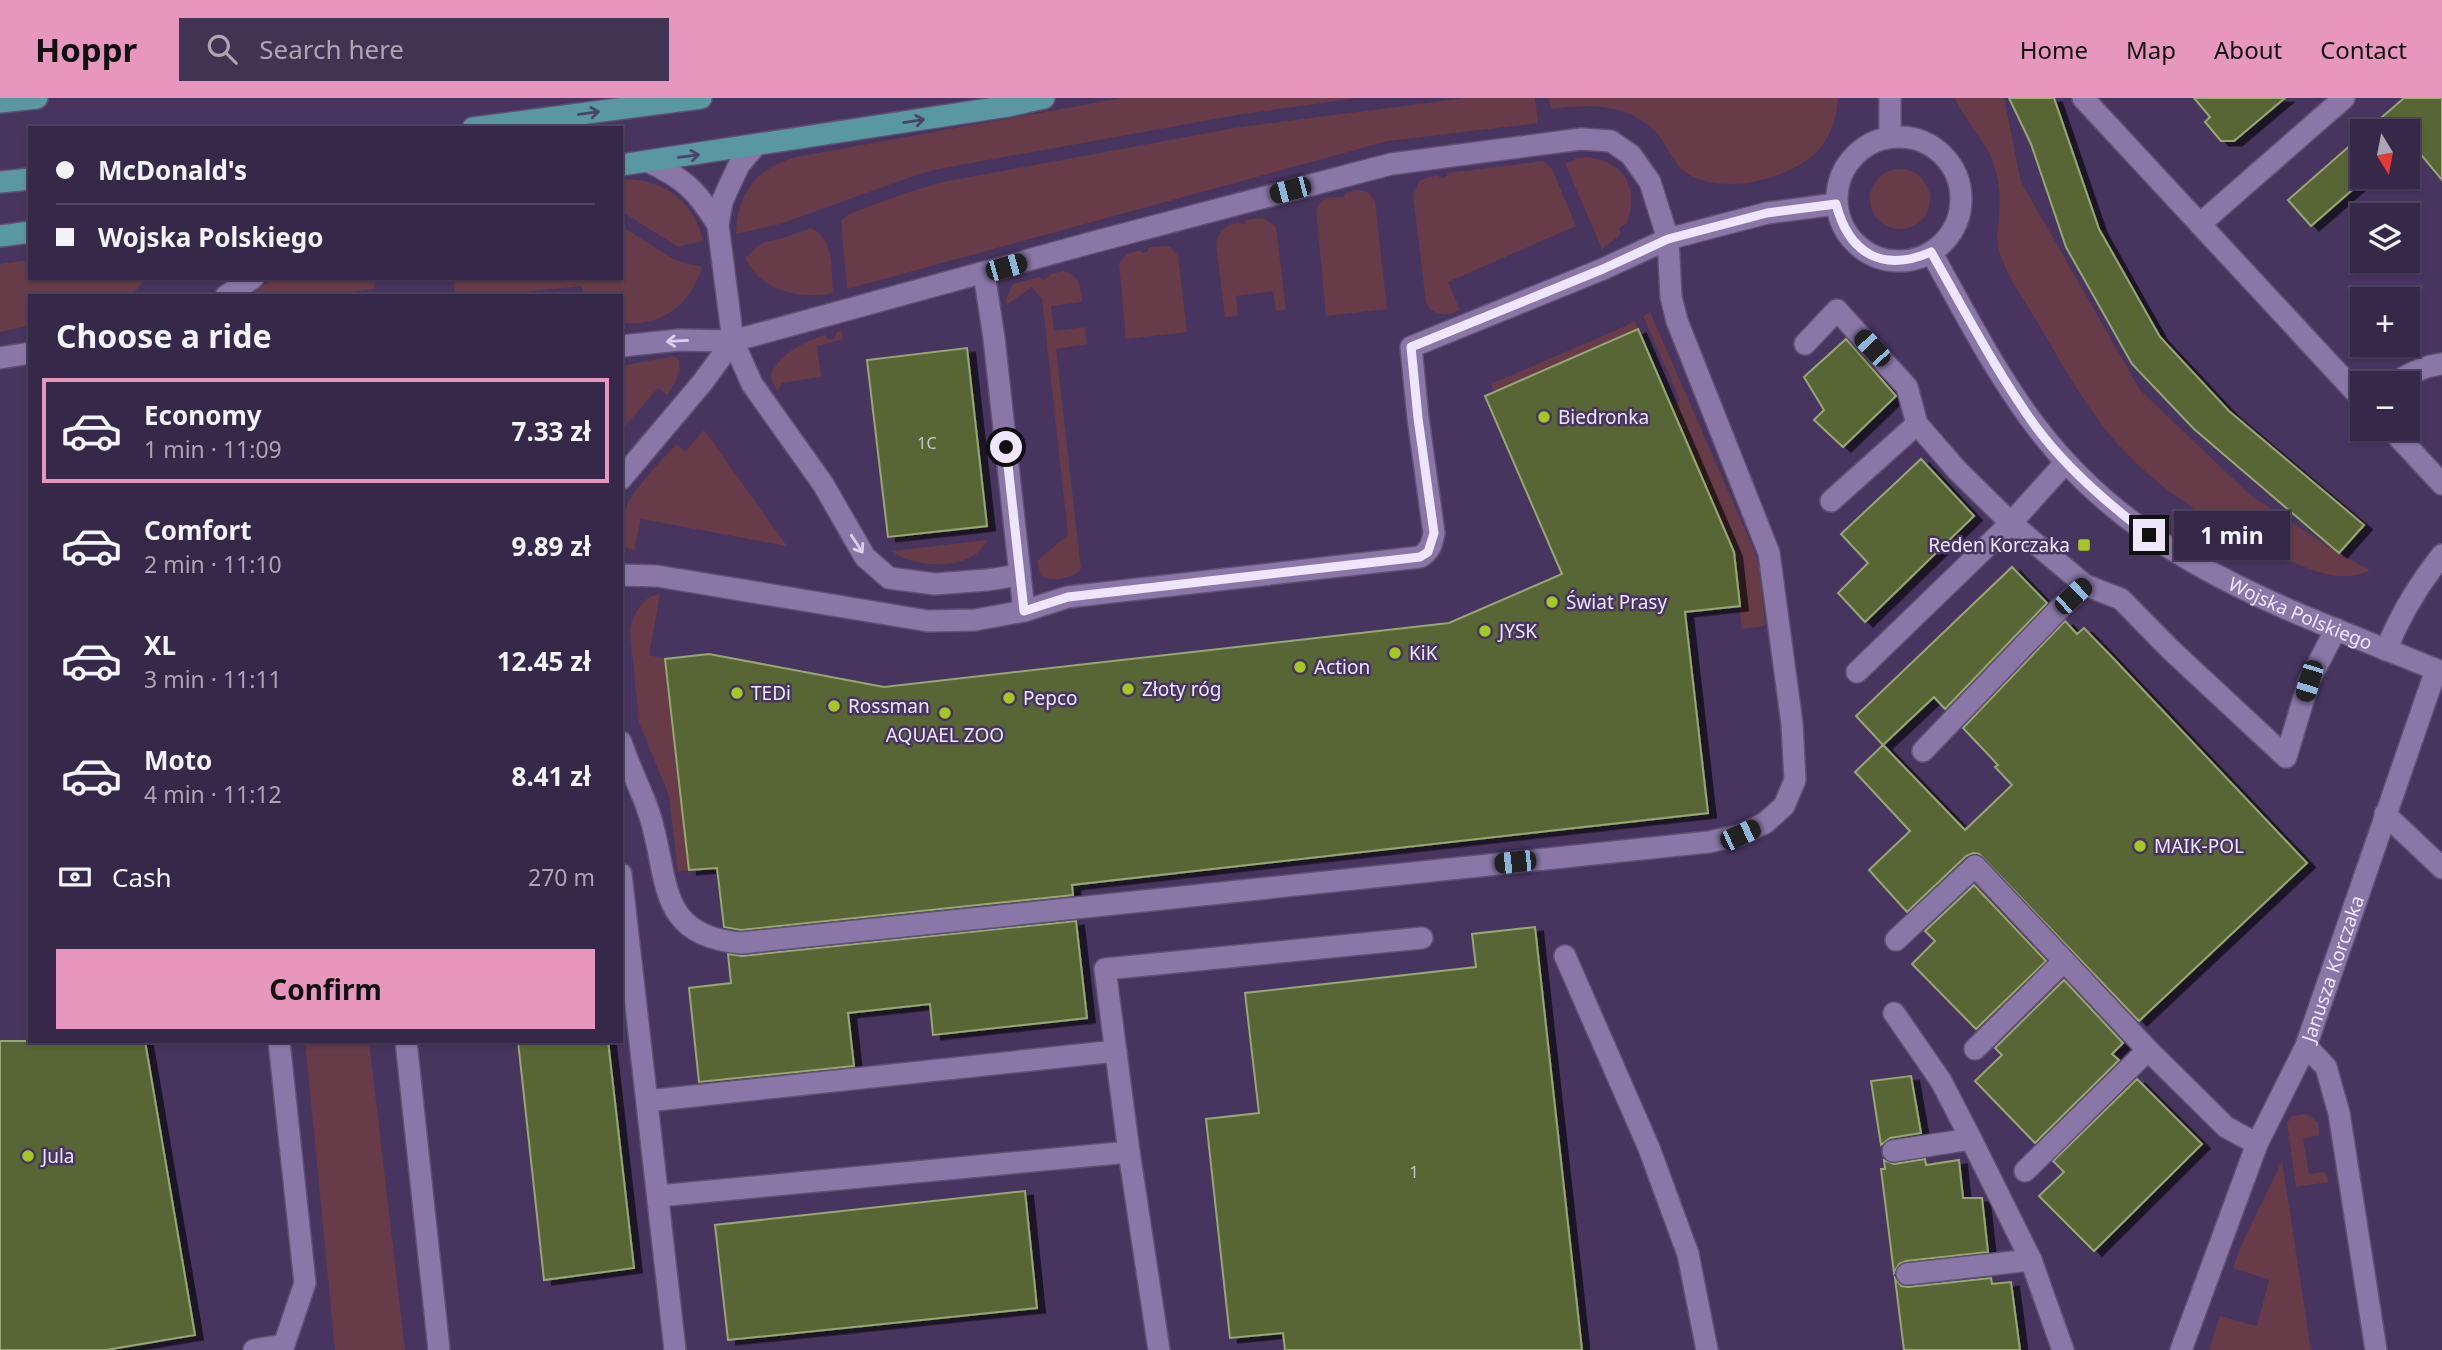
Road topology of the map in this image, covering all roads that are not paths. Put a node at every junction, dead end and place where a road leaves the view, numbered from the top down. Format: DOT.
graph roads {
  1 [pos="37,98"];
  2 [pos="701,98"];
  3 [pos="1044,98"];
  4 [pos="1890,98"];
  5 [pos="2083,98"];
  6 [pos="2344,98"];
  7 [pos="0,102"];
  8 [pos="488,126"];
  9 [pos="1890,137"];
  10 [pos="755,146"];
  11 [pos="649,162"];
  12 [pos="623,165"];
  13 [pos="28,179"];
  14 [pos="0,182"];
  15 [pos="1836,204"];
  16 [pos="2200,224"];
  17 [pos="718,225"];
  18 [pos="28,232"];
  19 [pos="0,236"];
  20 [pos="1668,239"];
  21 [pos="1931,252"];
  22 [pos="984,273"];
  23 [pos="250,280"];
  24 [pos="229,294"];
  25 [pos="733,341"];
  26 [pos="1805,344"];
  27 [pos="623,346"];
  28 [pos="28,353"];
  29 [pos="0,358"];
  30 [pos="2442,364"];
  31 [pos="2417,371"];
  32 [pos="2350,385"];
  33 [pos="1917,424"];
  34 [pos="2402,441"];
  35 [pos="2066,462"];
  36 [pos="623,477"];
  37 [pos="2442,484"];
  38 [pos="1831,501"];
  39 [pos="2011,523"];
  40 [pos="2442,555"];
  41 [pos="623,575"];
  42 [pos="1020,575"];
  43 [pos="2085,584"];
  44 [pos="1024,611"];
  45 [pos="2336,629"];
  46 [pos="2386,650"];
  47 [pos="2439,671"];
  48 [pos="1857,672"];
  49 [pos="623,747"];
  50 [pos="1923,751"];
  51 [pos="2385,814"];
  52 [pos="2442,868"];
  53 [pos="623,891"];
  54 [pos="1422,939"];
  55 [pos="1896,940"];
  56 [pos="1565,956"];
  57 [pos="2064,961"];
  58 [pos="1894,1013"];
  59 [pos="279,1043"];
  60 [pos="406,1043"];
  61 [pos="2306,1046"];
  62 [pos="1975,1049"];
  63 [pos="2148,1050"];
  64 [pos="1116,1051"];
  65 [pos="647,1101"];
  66 [pos="1971,1139"];
  67 [pos="2257,1144"];
  68 [pos="1893,1151"];
  69 [pos="1129,1152"];
  70 [pos="2025,1171"];
  71 [pos="658,1196"];
  72 [pos="2031,1260"];
  73 [pos="1907,1274"];
  74 [pos="254,1350"];
  75 [pos="439,1350"];
  76 [pos="675,1350"];
  77 [pos="1159,1350"];
  78 [pos="1707,1350"];
  79 [pos="2063,1350"];
  80 [pos="2181,1350"];
  81 [pos="2376,1350"];
  1 -- 7 [label="main road"];
  8 -- 2 [label="main road, one-way"];
  10 -- 3 [label="main road, one-way"];
  4 -- 9 [label="street"];
  5 -- 16 [label="street"];
  6 -- 16 [label="street"];
  9 -- 15 [label="street"];
  9 -- 21 [label="street"];
  11 -- 10 [label="main road, one-way"];
  10 -- 17 [label="street"];
  11 -- 12 [label="main road"];
  11 -- 17 [label="street"];
  13 -- 14 [label="main road"];
  15 -- 20 [label="street"];
  15 -- 21 [label="street"];
  16 -- 32 [label="street"];
  17 -- 25 [label="street"];
  18 -- 19 [label="main road"];
  20 -- 22 [label="street"];
  20 -- 44 [label="street"];
  20 -- 49 [label="street"];
  21 -- 35 [label="street, Wojska Polskiego"];
  22 -- 25 [label="street"];
  22 -- 42 [label="street"];
  23 -- 24 [label="street"];
  25 -- 27 [label="street, one-way"];
  25 -- 36 [label="street"];
  25 -- 42 [label="street, one-way"];
  26 -- 33 [label="street"];
  28 -- 29 [label="street"];
  30 -- 31 [label="street"];
  33 -- 38 [label="street"];
  33 -- 39 [label="street"];
  34 -- 37 [label="street"];
  35 -- 39 [label="street"];
  35 -- 45 [label="street, Wojska Polskiego"];
  39 -- 43 [label="street"];
  39 -- 48 [label="street"];
  40 -- 46 [label="street"];
  41 -- 44 [label="street"];
  42 -- 44 [label="street"];
  43 -- 45 [label="street"];
  43 -- 50 [label="street"];
  45 -- 46 [label="street, Wojska Polskiego"];
  46 -- 47 [label="street, Wojska Polskiego"];
  47 -- 51 [label="street, Janusza Korczaka"];
  51 -- 52 [label="street"];
  51 -- 61 [label="street, Janusza Korczaka"];
  53 -- 65 [label="street"];
  54 -- 64 [label="street"];
  55 -- 57 [label="street"];
  56 -- 78 [label="street"];
  57 -- 62 [label="street"];
  57 -- 63 [label="street"];
  58 -- 66 [label="street"];
  59 -- 74 [label="street"];
  60 -- 75 [label="street"];
  61 -- 67 [label="street"];
  61 -- 81 [label="street, Janusza Korczaka"];
  63 -- 67 [label="street"];
  63 -- 70 [label="street"];
  64 -- 65 [label="street"];
  64 -- 69 [label="street"];
  65 -- 71 [label="street"];
  66 -- 68 [label="street"];
  66 -- 72 [label="street"];
  67 -- 80 [label="street"];
  69 -- 71 [label="street"];
  69 -- 77 [label="street"];
  71 -- 76 [label="street"];
  72 -- 73 [label="street"];
  72 -- 79 [label="street"];
}
